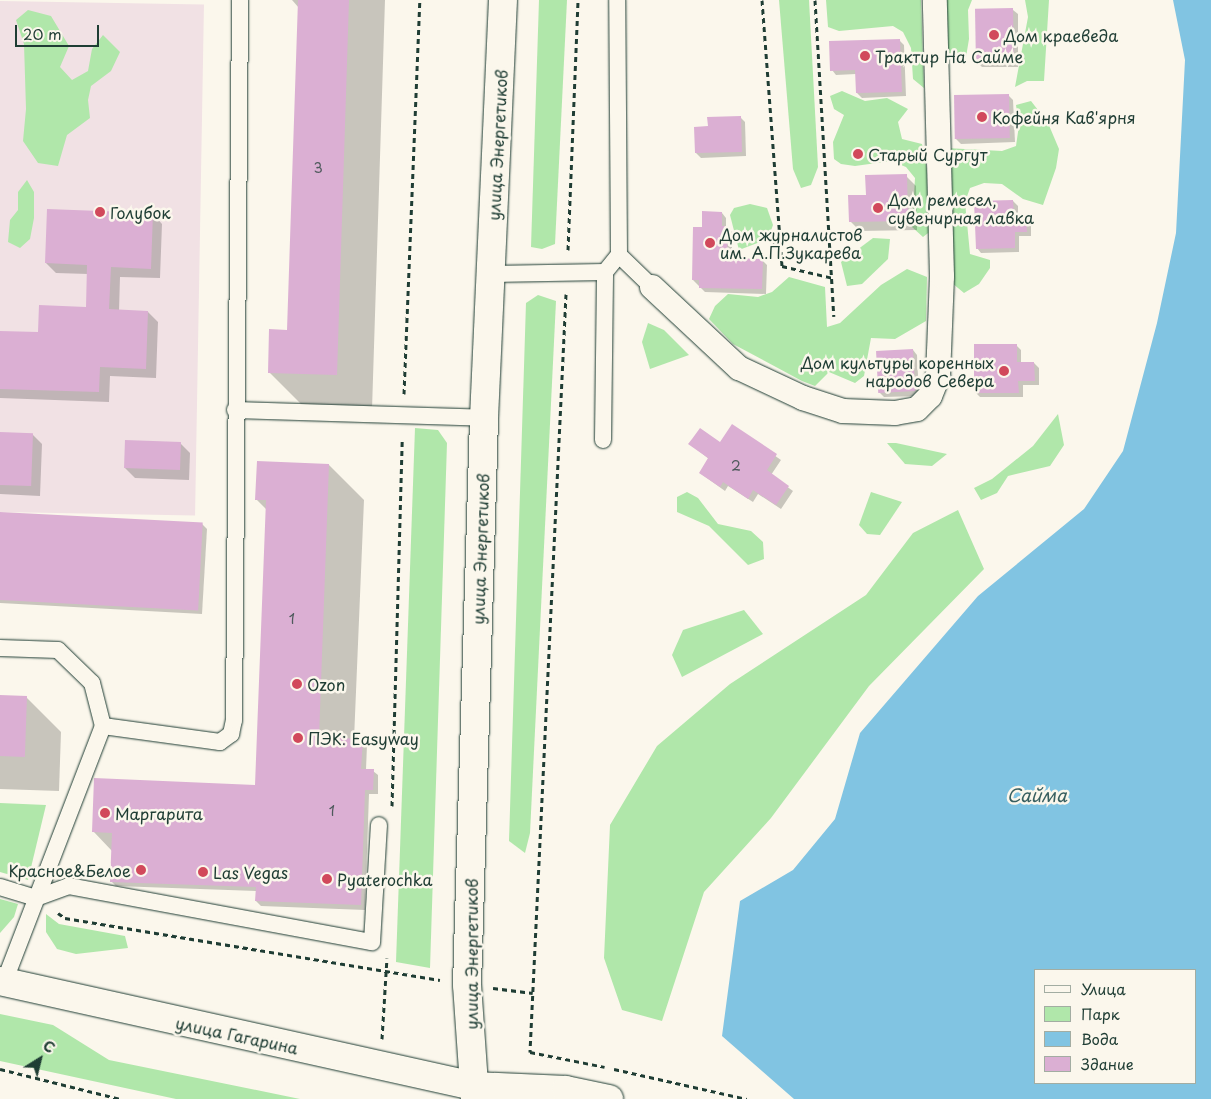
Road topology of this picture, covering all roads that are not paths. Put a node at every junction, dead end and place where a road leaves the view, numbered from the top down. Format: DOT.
graph roads {
  1 [pos="240,0"];
  2 [pos="503,0"];
  3 [pos="617,0"];
  4 [pos="935,0"];
  5 [pos="620,254"];
  6 [pos="605,272"];
  7 [pos="491,274"];
  8 [pos="652,287"];
  9 [pos="235,410"];
  10 [pos="484,418"];
  11 [pos="603,440"];
  12 [pos="0,648"];
  13 [pos="103,726"];
  14 [pos="379,825"];
  15 [pos="0,887"];
  16 [pos="36,898"];
  17 [pos="2,981"];
  18 [pos="474,1092"];
  19 [pos="502,1099"];
  20 [pos="608,1099"];
  1 -- 9 [label="lane"];
  2 -- 7 [label="main road, улица Энергетиков"];
  3 -- 5 [label="lane"];
  4 -- 8 [label="street"];
  5 -- 6 [label="lane"];
  5 -- 8 [label="lane"];
  6 -- 7 [label="lane"];
  6 -- 11 [label="lane"];
  7 -- 10 [label="main road, улица Энергетиков"];
  9 -- 10 [label="lane"];
  9 -- 13 [label="lane"];
  10 -- 18 [label="main road, улица Энергетиков"];
  12 -- 13 [label="lane"];
  13 -- 16 [label="lane"];
  14 -- 16 [label="lane"];
  15 -- 16 [label="lane"];
  16 -- 17 [label="lane"];
  17 -- 18 [label="main road, улица Гагарина"];
  18 -- 19 [label="main road"];
  18 -- 20 [label="main road"];
}
